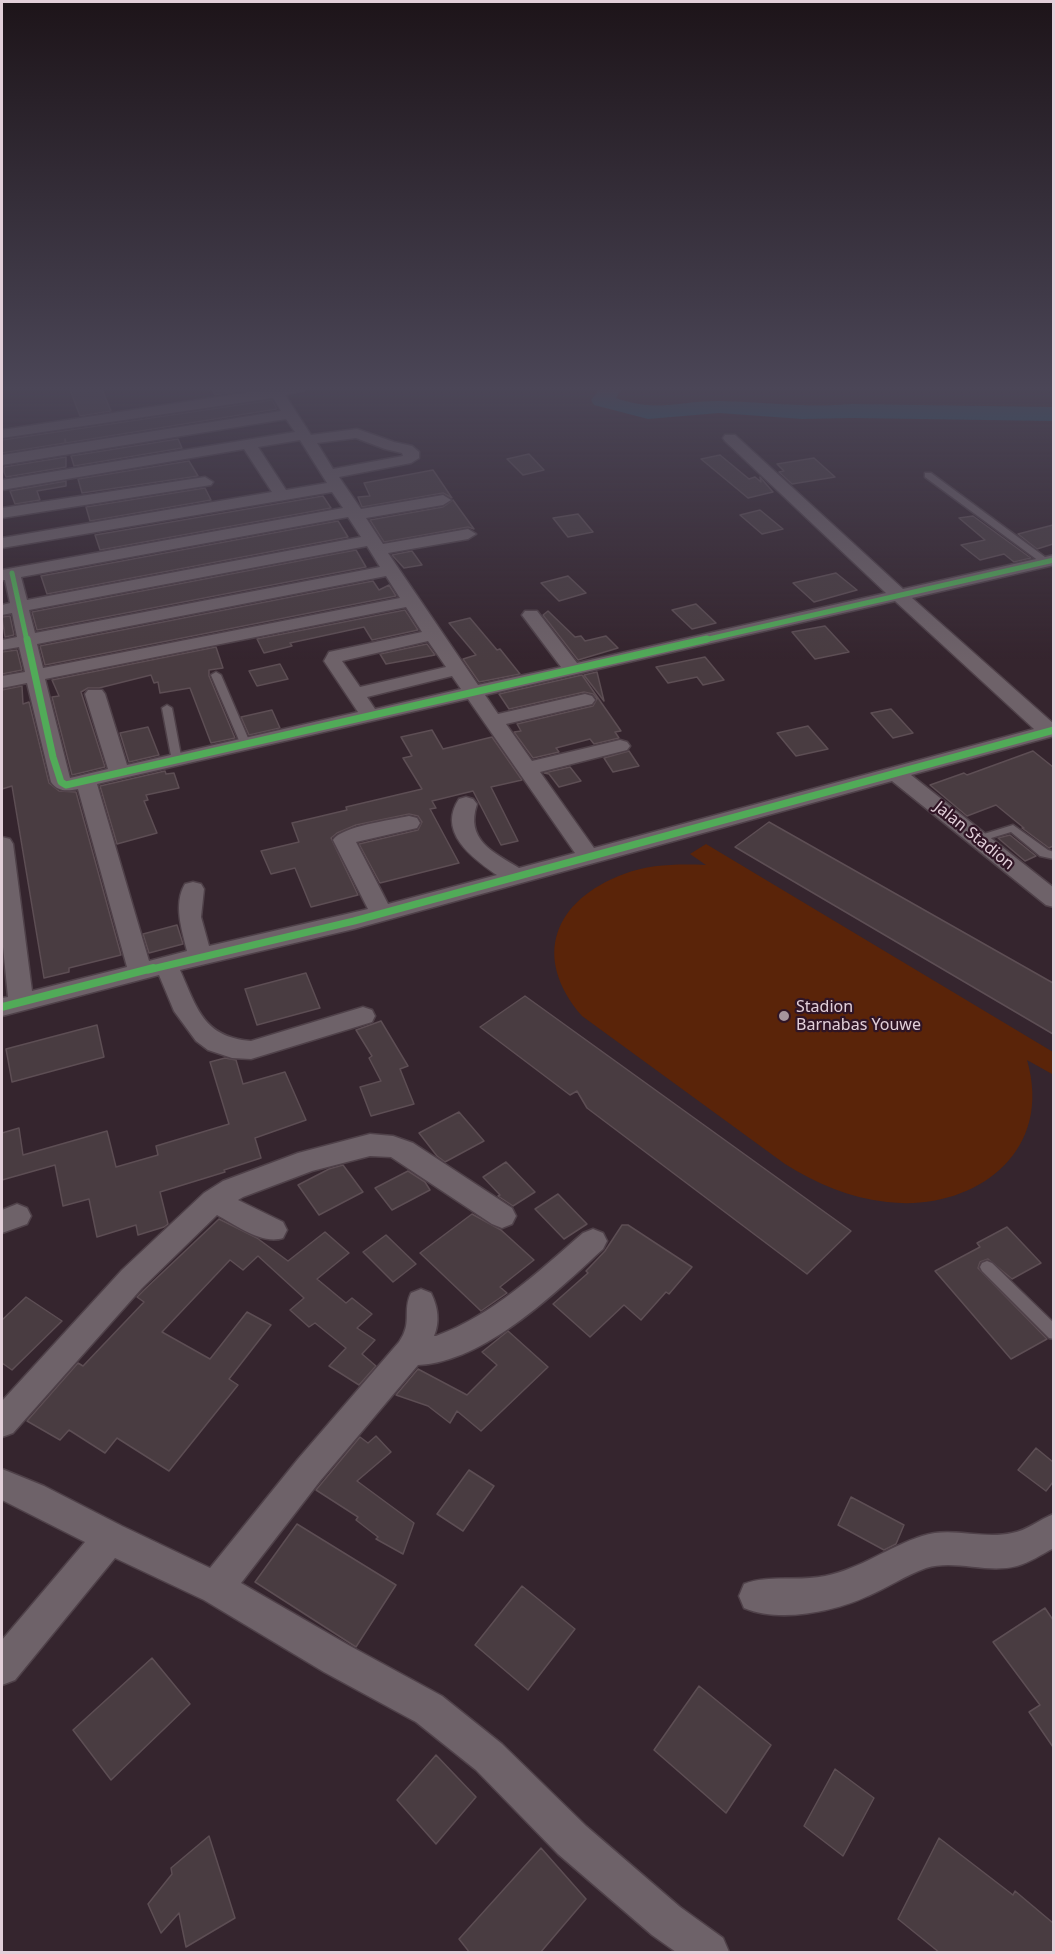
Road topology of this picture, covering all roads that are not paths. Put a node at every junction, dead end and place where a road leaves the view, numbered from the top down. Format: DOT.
graph roads {
  1 [pos="44,478"];
  2 [pos="65,478"];
  3 [pos="203,478"];
  4 [pos="271,478"];
  5 [pos="340,478"];
  6 [pos="772,478"];
  7 [pos="932,478"];
  8 [pos="333,480"];
  9 [pos="205,482"];
  10 [pos="2,485"];
  11 [pos="282,496"];
  12 [pos="443,500"];
  13 [pos="73,502"];
  14 [pos="217,507"];
  15 [pos="2,511"];
  16 [pos="355,513"];
  17 [pos="83,530"];
  18 [pos="468,534"];
  19 [pos="228,535"];
  20 [pos="6,542"];
  21 [pos="375,545"];
  22 [pos="154,549"];
  23 [pos="1049,561"];
  24 [pos="392,570"];
  25 [pos="11,573"];
  26 [pos="167,579"];
  27 [pos="901,596"];
  28 [pos="410,601"];
  29 [pos="21,606"];
  30 [pos="2,610"];
  31 [pos="179,610"];
  32 [pos="531,615"];
  33 [pos="433,635"];
  34 [pos="28,640"];
  35 [pos="194,643"];
  36 [pos="2,645"];
  37 [pos="459,669"];
  38 [pos="574,670"];
  39 [pos="216,675"];
  40 [pos="34,676"];
  41 [pos="2,682"];
  42 [pos="476,693"];
  43 [pos="95,694"];
  44 [pos="356,694"];
  45 [pos="585,700"];
  46 [pos="167,708"];
  47 [pos="371,717"];
  48 [pos="494,721"];
  49 [pos="1051,730"];
  50 [pos="246,745"];
  51 [pos="620,746"];
  52 [pos="177,761"];
  53 [pos="526,768"];
  54 [pos="894,772"];
  55 [pos="120,774"];
  56 [pos="86,782"];
  57 [pos="466,804"];
  58 [pos="409,823"];
  59 [pos="978,839"];
  60 [pos="2,844"];
  61 [pos="588,856"];
  62 [pos="1053,856"];
  63 [pos="515,876"];
  64 [pos="193,889"];
  65 [pos="1053,900"];
  66 [pos="381,914"];
  67 [pos="201,957"];
  68 [pos="166,965"];
  69 [pos="140,971"];
  70 [pos="11,1004"];
  71 [pos="363,1016"];
  72 [pos="214,1201"];
  73 [pos="502,1216"];
  74 [pos="273,1230"];
  75 [pos="593,1241"];
  76 [pos="987,1267"];
  77 [pos="421,1302"];
  78 [pos="1053,1333"];
  79 [pos="410,1352"];
  80 [pos="2,1423"];
  81 [pos="2,1484"];
  82 [pos="1053,1530"];
  83 [pos="110,1538"];
  84 [pos="216,1588"];
  85 [pos="756,1596"];
  86 [pos="2,1667"];
  87 [pos="709,1953"];
  1 -- 10 [label="street"];
  2 -- 13 [label="street"];
  3 -- 9 [label="street"];
  4 -- 11 [label="street"];
  5 -- 8 [label="street"];
  6 -- 27 [label="street"];
  7 -- 23 [label="lane"];
  8 -- 11 [label="street"];
  8 -- 16 [label="street"];
  9 -- 13 [label="street"];
  9 -- 14 [label="street"];
  11 -- 14 [label="street"];
  12 -- 16 [label="street"];
  13 -- 15 [label="street"];
  13 -- 17 [label="street"];
  14 -- 17 [label="street"];
  14 -- 19 [label="street"];
  15 -- 20 [label="street"];
  16 -- 19 [label="street"];
  16 -- 21 [label="street"];
  17 -- 20 [label="street"];
  18 -- 21 [label="street"];
  19 -- 22 [label="street"];
  20 -- 25 [label="street"];
  21 -- 24 [label="street"];
  21 -- 26 [label="street"];
  22 -- 25 [label="street"];
  22 -- 26 [label="street"];
  23 -- 27 [label="street"];
  24 -- 28 [label="street"];
  24 -- 31 [label="street"];
  25 -- 29 [label="street"];
  26 -- 29 [label="street"];
  26 -- 31 [label="street"];
  27 -- 38 [label="street"];
  27 -- 49 [label="street"];
  28 -- 33 [label="street"];
  28 -- 35 [label="street"];
  29 -- 30 [label="street"];
  29 -- 34 [label="street"];
  31 -- 34 [label="street"];
  31 -- 35 [label="street"];
  32 -- 38 [label="street"];
  33 -- 37 [label="street"];
  33 -- 44 [label="street"];
  34 -- 36 [label="street"];
  34 -- 40 [label="street"];
  35 -- 40 [label="street"];
  37 -- 42 [label="street"];
  37 -- 44 [label="street"];
  38 -- 42 [label="street"];
  39 -- 50 [label="lane"];
  40 -- 41 [label="street"];
  40 -- 56 [label="street"];
  42 -- 47 [label="street"];
  42 -- 48 [label="street"];
  43 -- 55 [label="street"];
  44 -- 47 [label="street"];
  45 -- 48 [label="street"];
  46 -- 52 [label="lane"];
  47 -- 50 [label="street"];
  48 -- 53 [label="street"];
  49 -- 54 [label="street"];
  50 -- 52 [label="street"];
  51 -- 53 [label="street"];
  52 -- 55 [label="street"];
  53 -- 61 [label="street"];
  54 -- 59 [label="street, Jalan Stadion"];
  54 -- 61 [label="street"];
  55 -- 56 [label="street"];
  56 -- 69 [label="street"];
  57 -- 63 [label="street"];
  58 -- 66 [label="street"];
  59 -- 62 [label="lane"];
  59 -- 65 [label="street, Jalan Stadion"];
  60 -- 70 [label="street"];
  61 -- 63 [label="street"];
  63 -- 66 [label="street"];
  64 -- 67 [label="street"];
  66 -- 67 [label="street"];
  67 -- 68 [label="street"];
  68 -- 69 [label="street"];
  68 -- 71 [label="street"];
  69 -- 70 [label="street"];
  72 -- 73 [label="street"];
  72 -- 74 [label="street"];
  72 -- 80 [label="street"];
  75 -- 79 [label="street"];
  76 -- 78 [label="lane"];
  77 -- 79 [label="street"];
  79 -- 84 [label="street"];
  81 -- 83 [label="street"];
  82 -- 85 [label="street"];
  83 -- 84 [label="street"];
  83 -- 86 [label="street"];
  84 -- 87 [label="street"];
}
